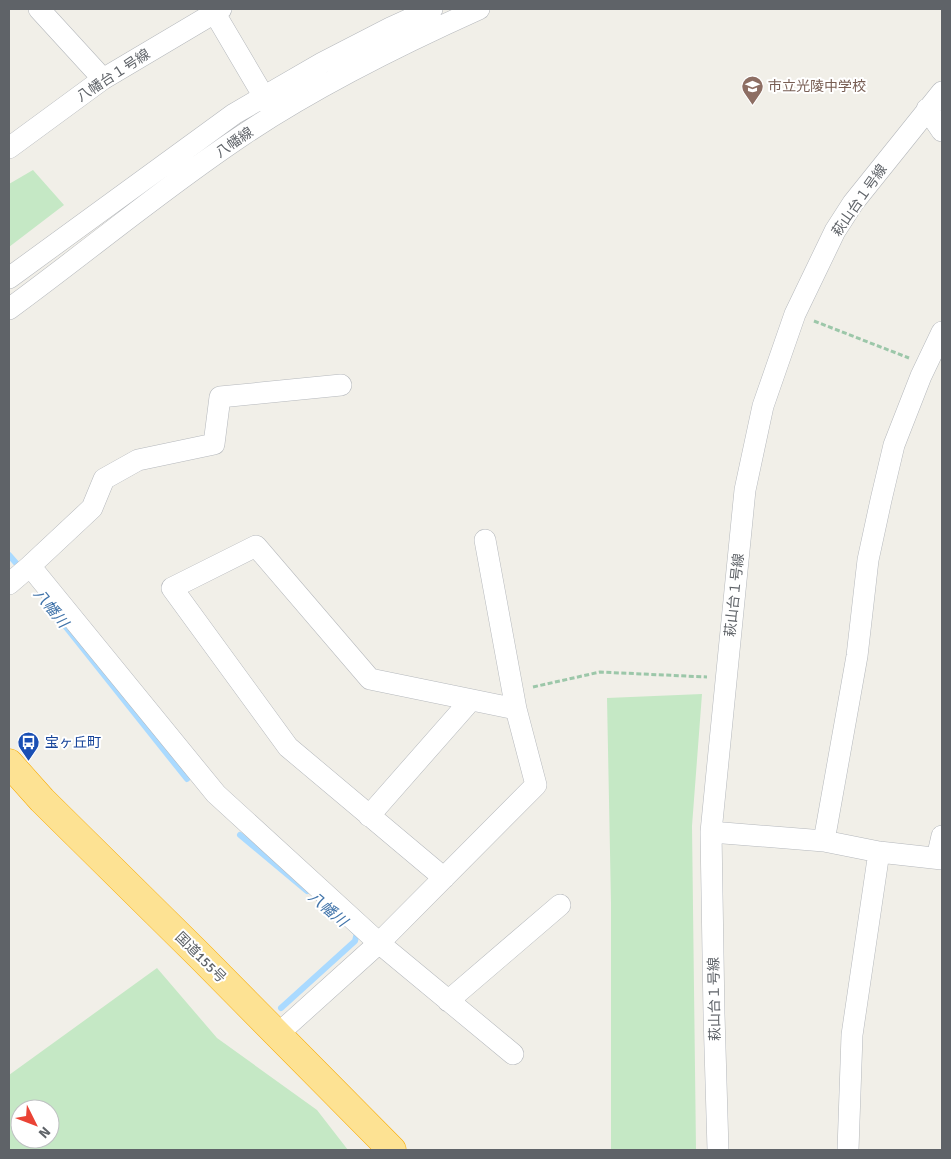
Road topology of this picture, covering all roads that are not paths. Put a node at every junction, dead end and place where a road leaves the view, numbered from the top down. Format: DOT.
graph roads {
  1 [pos="39,9"];
  2 [pos="432,9"];
  3 [pos="480,9"];
  4 [pos="218,10"];
  5 [pos="103,79"];
  6 [pos="942,92"];
  7 [pos="263,96"];
  8 [pos="927,109"];
  9 [pos="275,116"];
  10 [pos="942,132"];
  11 [pos="9,148"];
  12 [pos="9,278"];
  13 [pos="9,309"];
  14 [pos="942,332"];
  15 [pos="341,385"];
  16 [pos="485,540"];
  17 [pos="30,566"];
  18 [pos="9,584"];
  19 [pos="472,700"];
  20 [pos="514,700"];
  21 [pos="9,764"];
  22 [pos="370,816"];
  23 [pos="711,832"];
  24 [pos="942,836"];
  25 [pos="824,841"];
  26 [pos="879,852"];
  27 [pos="939,859"];
  28 [pos="444,878"];
  29 [pos="560,905"];
  30 [pos="379,943"];
  31 [pos="448,1002"];
  32 [pos="278,1034"];
  33 [pos="512,1054"];
  34 [pos="392,1150"];
  35 [pos="718,1150"];
  36 [pos="848,1150"];
  1 -- 5 [label="street"];
  2 -- 7 [label="street, 八幡線"];
  3 -- 9 [label="street, 八幡線"];
  4 -- 5 [label="street, 八幡台１号線"];
  4 -- 7 [label="street"];
  5 -- 11 [label="street, 八幡台１号線"];
  6 -- 8 [label="street, 萩山台１号線"];
  7 -- 9 [label="street"];
  7 -- 12 [label="street, 八幡線"];
  8 -- 10 [label="street"];
  8 -- 23 [label="street, 萩山台１号線"];
  9 -- 13 [label="street, 八幡線"];
  14 -- 25 [label="street"];
  15 -- 17 [label="street"];
  16 -- 20 [label="street"];
  17 -- 18 [label="street"];
  17 -- 30 [label="street"];
  19 -- 20 [label="street"];
  19 -- 22 [label="street"];
  19 -- 22 [label="street"];
  20 -- 28 [label="street"];
  21 -- 32 [label="highway, 国道155号"];
  22 -- 28 [label="street"];
  23 -- 25 [label="street"];
  23 -- 35 [label="street, 萩山台１号線"];
  24 -- 27 [label="street"];
  25 -- 26 [label="street"];
  26 -- 27 [label="street"];
  26 -- 36 [label="street"];
  28 -- 30 [label="street"];
  29 -- 31 [label="street"];
  30 -- 31 [label="street"];
  30 -- 32 [label="street"];
  31 -- 33 [label="street"];
  32 -- 34 [label="highway, 国道155号"];
}
